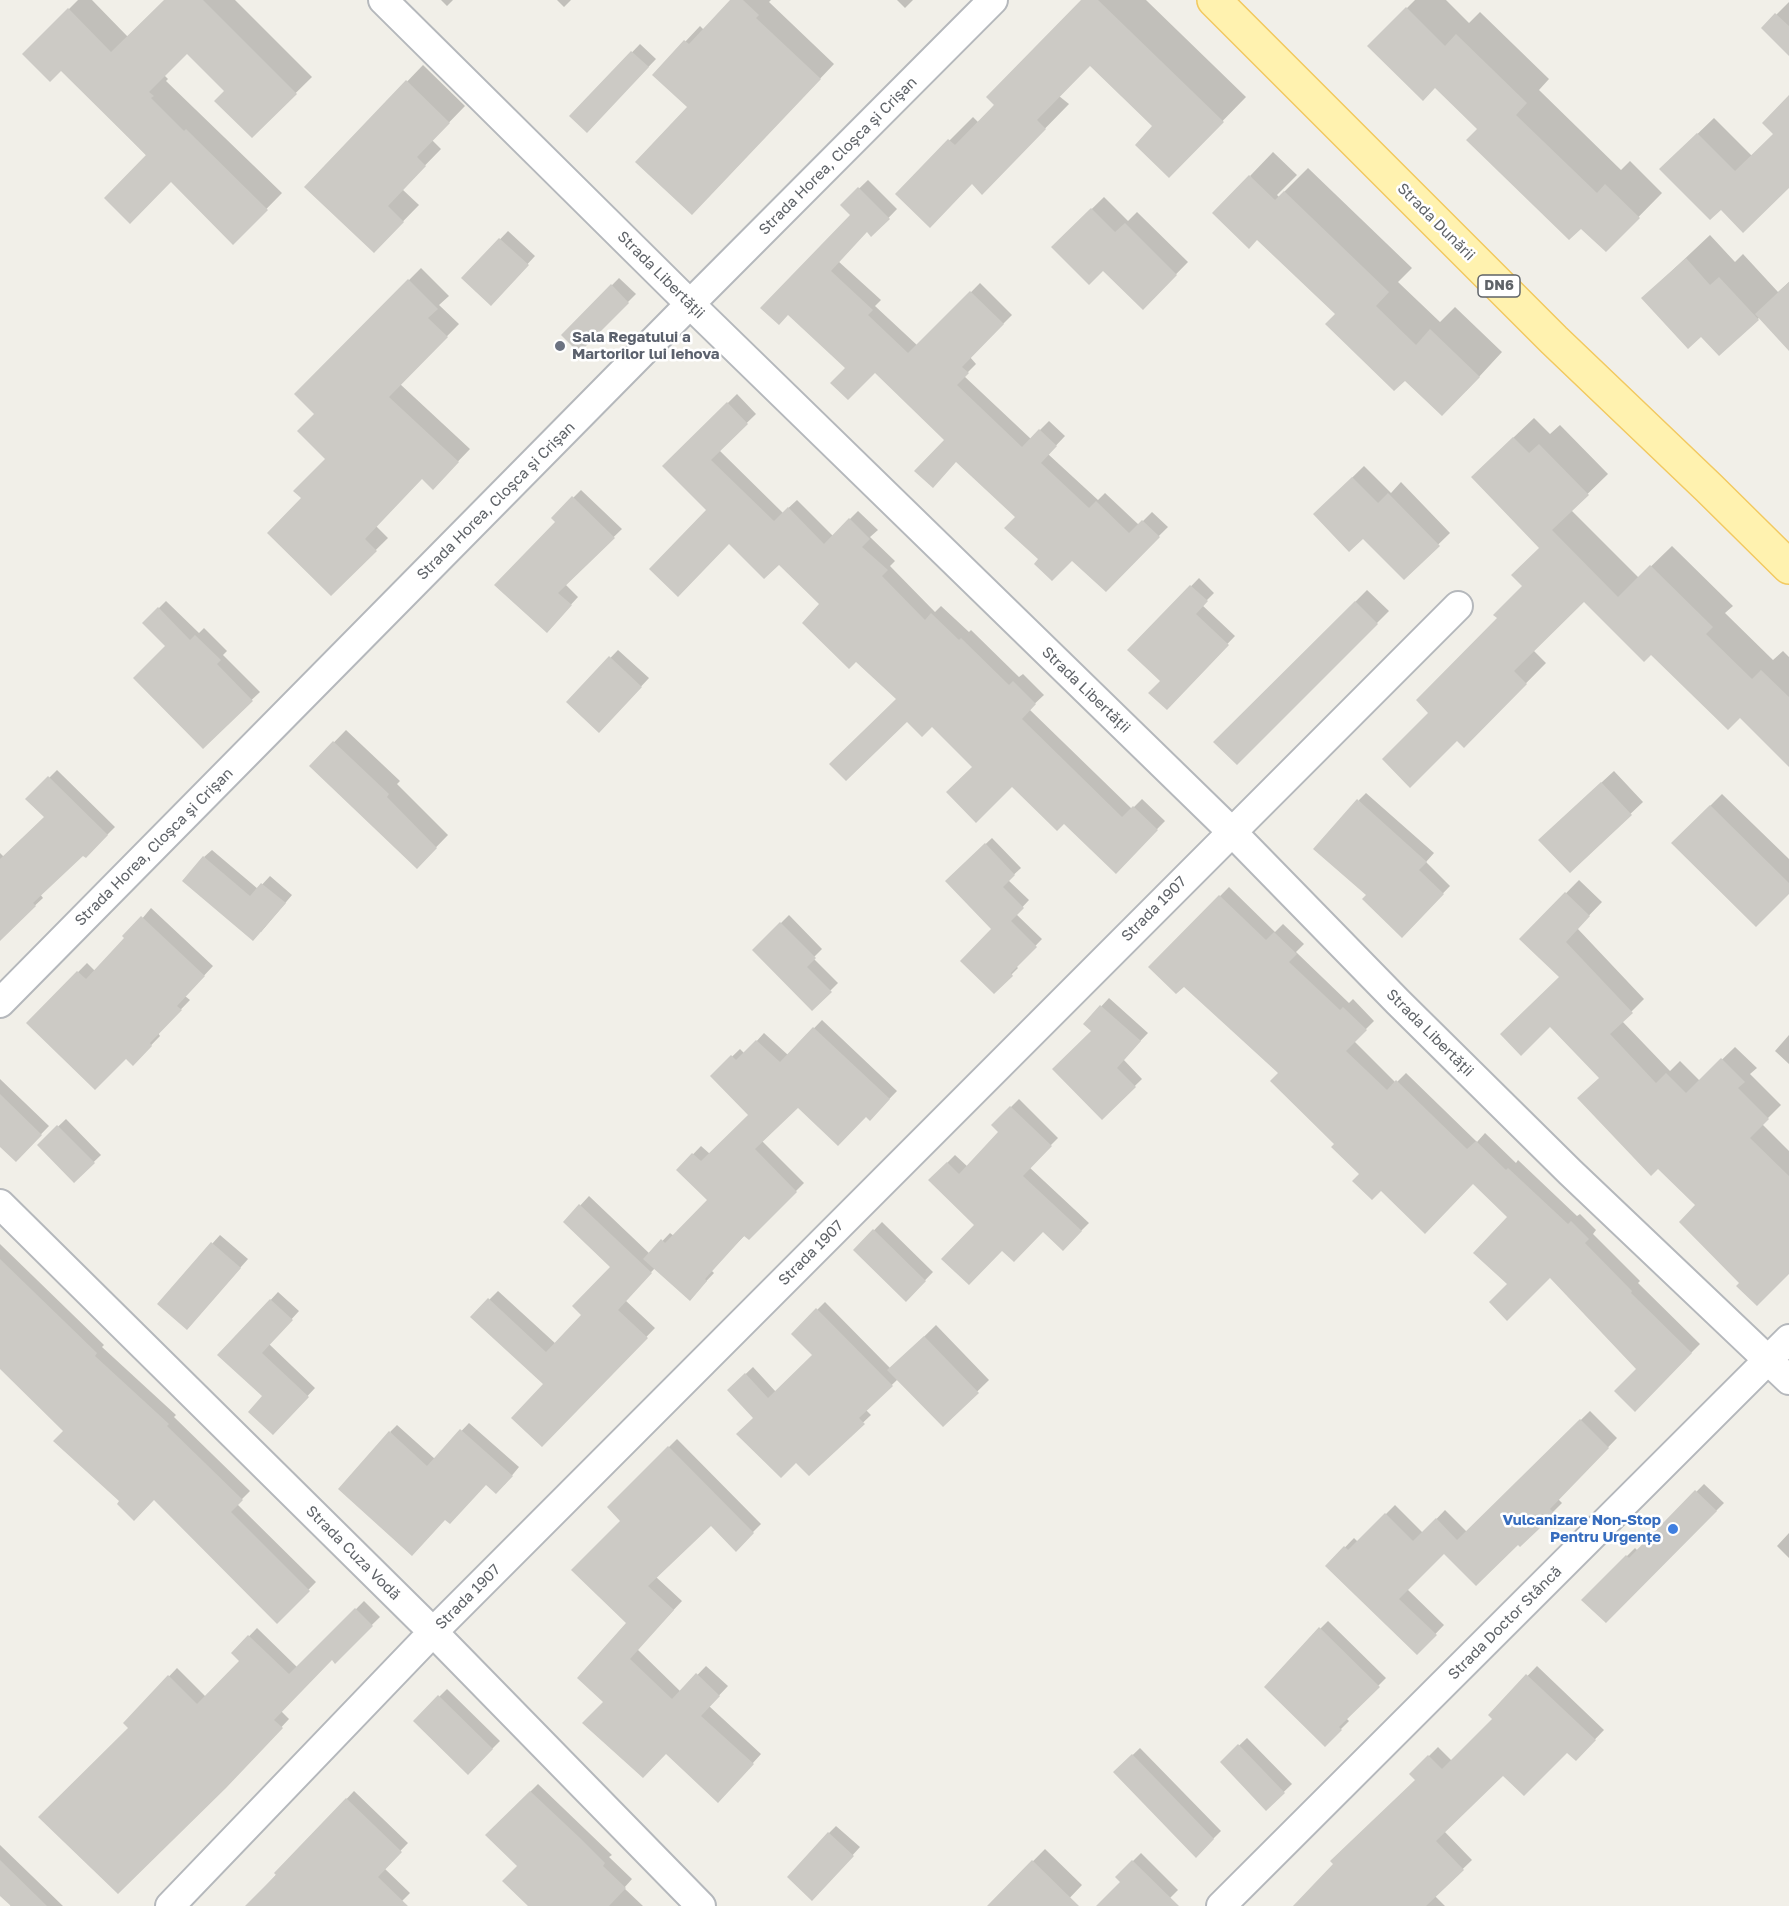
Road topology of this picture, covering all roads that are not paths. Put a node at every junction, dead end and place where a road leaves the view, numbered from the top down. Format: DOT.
graph roads {
  1 [pos="383,0"];
  2 [pos="993,0"];
  3 [pos="1214,0"];
  4 [pos="690,304"];
  5 [pos="1789,567"];
  6 [pos="1458,606"];
  7 [pos="1232,831"];
  8 [pos="0,1003"];
  9 [pos="0,1204"];
  10 [pos="1789,1339"];
  11 [pos="1769,1360"];
  12 [pos="1789,1380"];
  13 [pos="433,1632"];
  14 [pos="170,1906"];
  15 [pos="701,1906"];
  16 [pos="1221,1906"];
  1 -- 4 [label="street, Strada Libertății"];
  2 -- 4 [label="street, Strada Horea, Cloşca şi Crişan"];
  3 -- 5 [label="main road, Strada Dunării / DN6"];
  4 -- 7 [label="street, Strada Libertății"];
  4 -- 8 [label="street, Strada Horea, Cloşca şi Crişan"];
  6 -- 7 [label="street, Strada 1907"];
  7 -- 11 [label="street, Strada Libertății"];
  7 -- 13 [label="street, Strada 1907"];
  9 -- 13 [label="street, Strada Cuza Vodă"];
  10 -- 11 [label="street, Strada Doctor Stâncă"];
  11 -- 12 [label="street, Strada Libertății"];
  11 -- 16 [label="street, Strada Doctor Stâncă"];
  13 -- 14 [label="street, Strada 1907"];
  13 -- 15 [label="street, Strada Cuza Vodă"];
}
